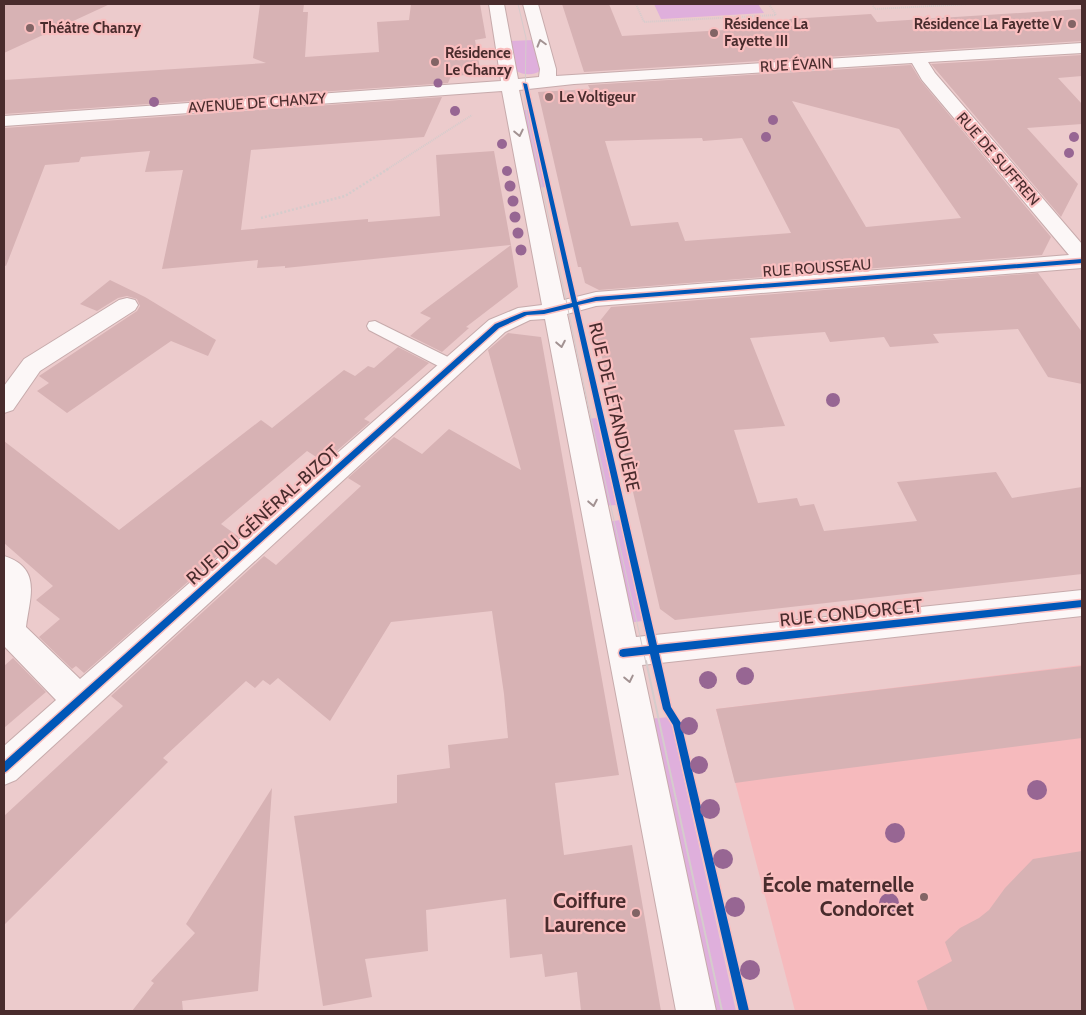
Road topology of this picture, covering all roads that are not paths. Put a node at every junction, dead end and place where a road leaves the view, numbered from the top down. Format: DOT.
graph roads {
  1 [pos="496,4"];
  2 [pos="530,4"];
  3 [pos="1082,48"];
  4 [pos="918,58"];
  5 [pos="547,82"];
  6 [pos="510,85"];
  7 [pos="4,121"];
  8 [pos="1082,257"];
  9 [pos="1082,261"];
  10 [pos="127,305"];
  11 [pos="554,310"];
  12 [pos="375,326"];
  13 [pos="452,366"];
  14 [pos="4,404"];
  15 [pos="4,568"];
  16 [pos="1082,603"];
  17 [pos="623,653"];
  18 [pos="79,700"];
  19 [pos="4,768"];
  20 [pos="696,1011"];
  1 -- 6 [label="street"];
  5 -- 2 [label="street, one-way"];
  3 -- 4 [label="street, RUE ÉVAIN"];
  4 -- 5 [label="street, RUE ÉVAIN"];
  4 -- 8 [label="street, RUE DE SUFFREN"];
  5 -- 6 [label="street, RUE ÉVAIN"];
  6 -- 7 [label="street, AVENUE DE CHANZY"];
  6 -- 11 [label="street, one-way"];
  9 -- 11 [label="street, RUE ROUSSEAU"];
  10 -- 14 [label="street"];
  11 -- 13 [label="street, RUE DU GÉNÉRAL-BIZOT"];
  11 -- 17 [label="street, one-way"];
  12 -- 13 [label="lane"];
  13 -- 18 [label="street, RUE DU GÉNÉRAL-BIZOT"];
  15 -- 18 [label="street"];
  16 -- 17 [label="street, RUE CONDORCET"];
  17 -- 20 [label="street, one-way"];
  18 -- 19 [label="street, RUE DU GÉNÉRAL-BIZOT"];
}
